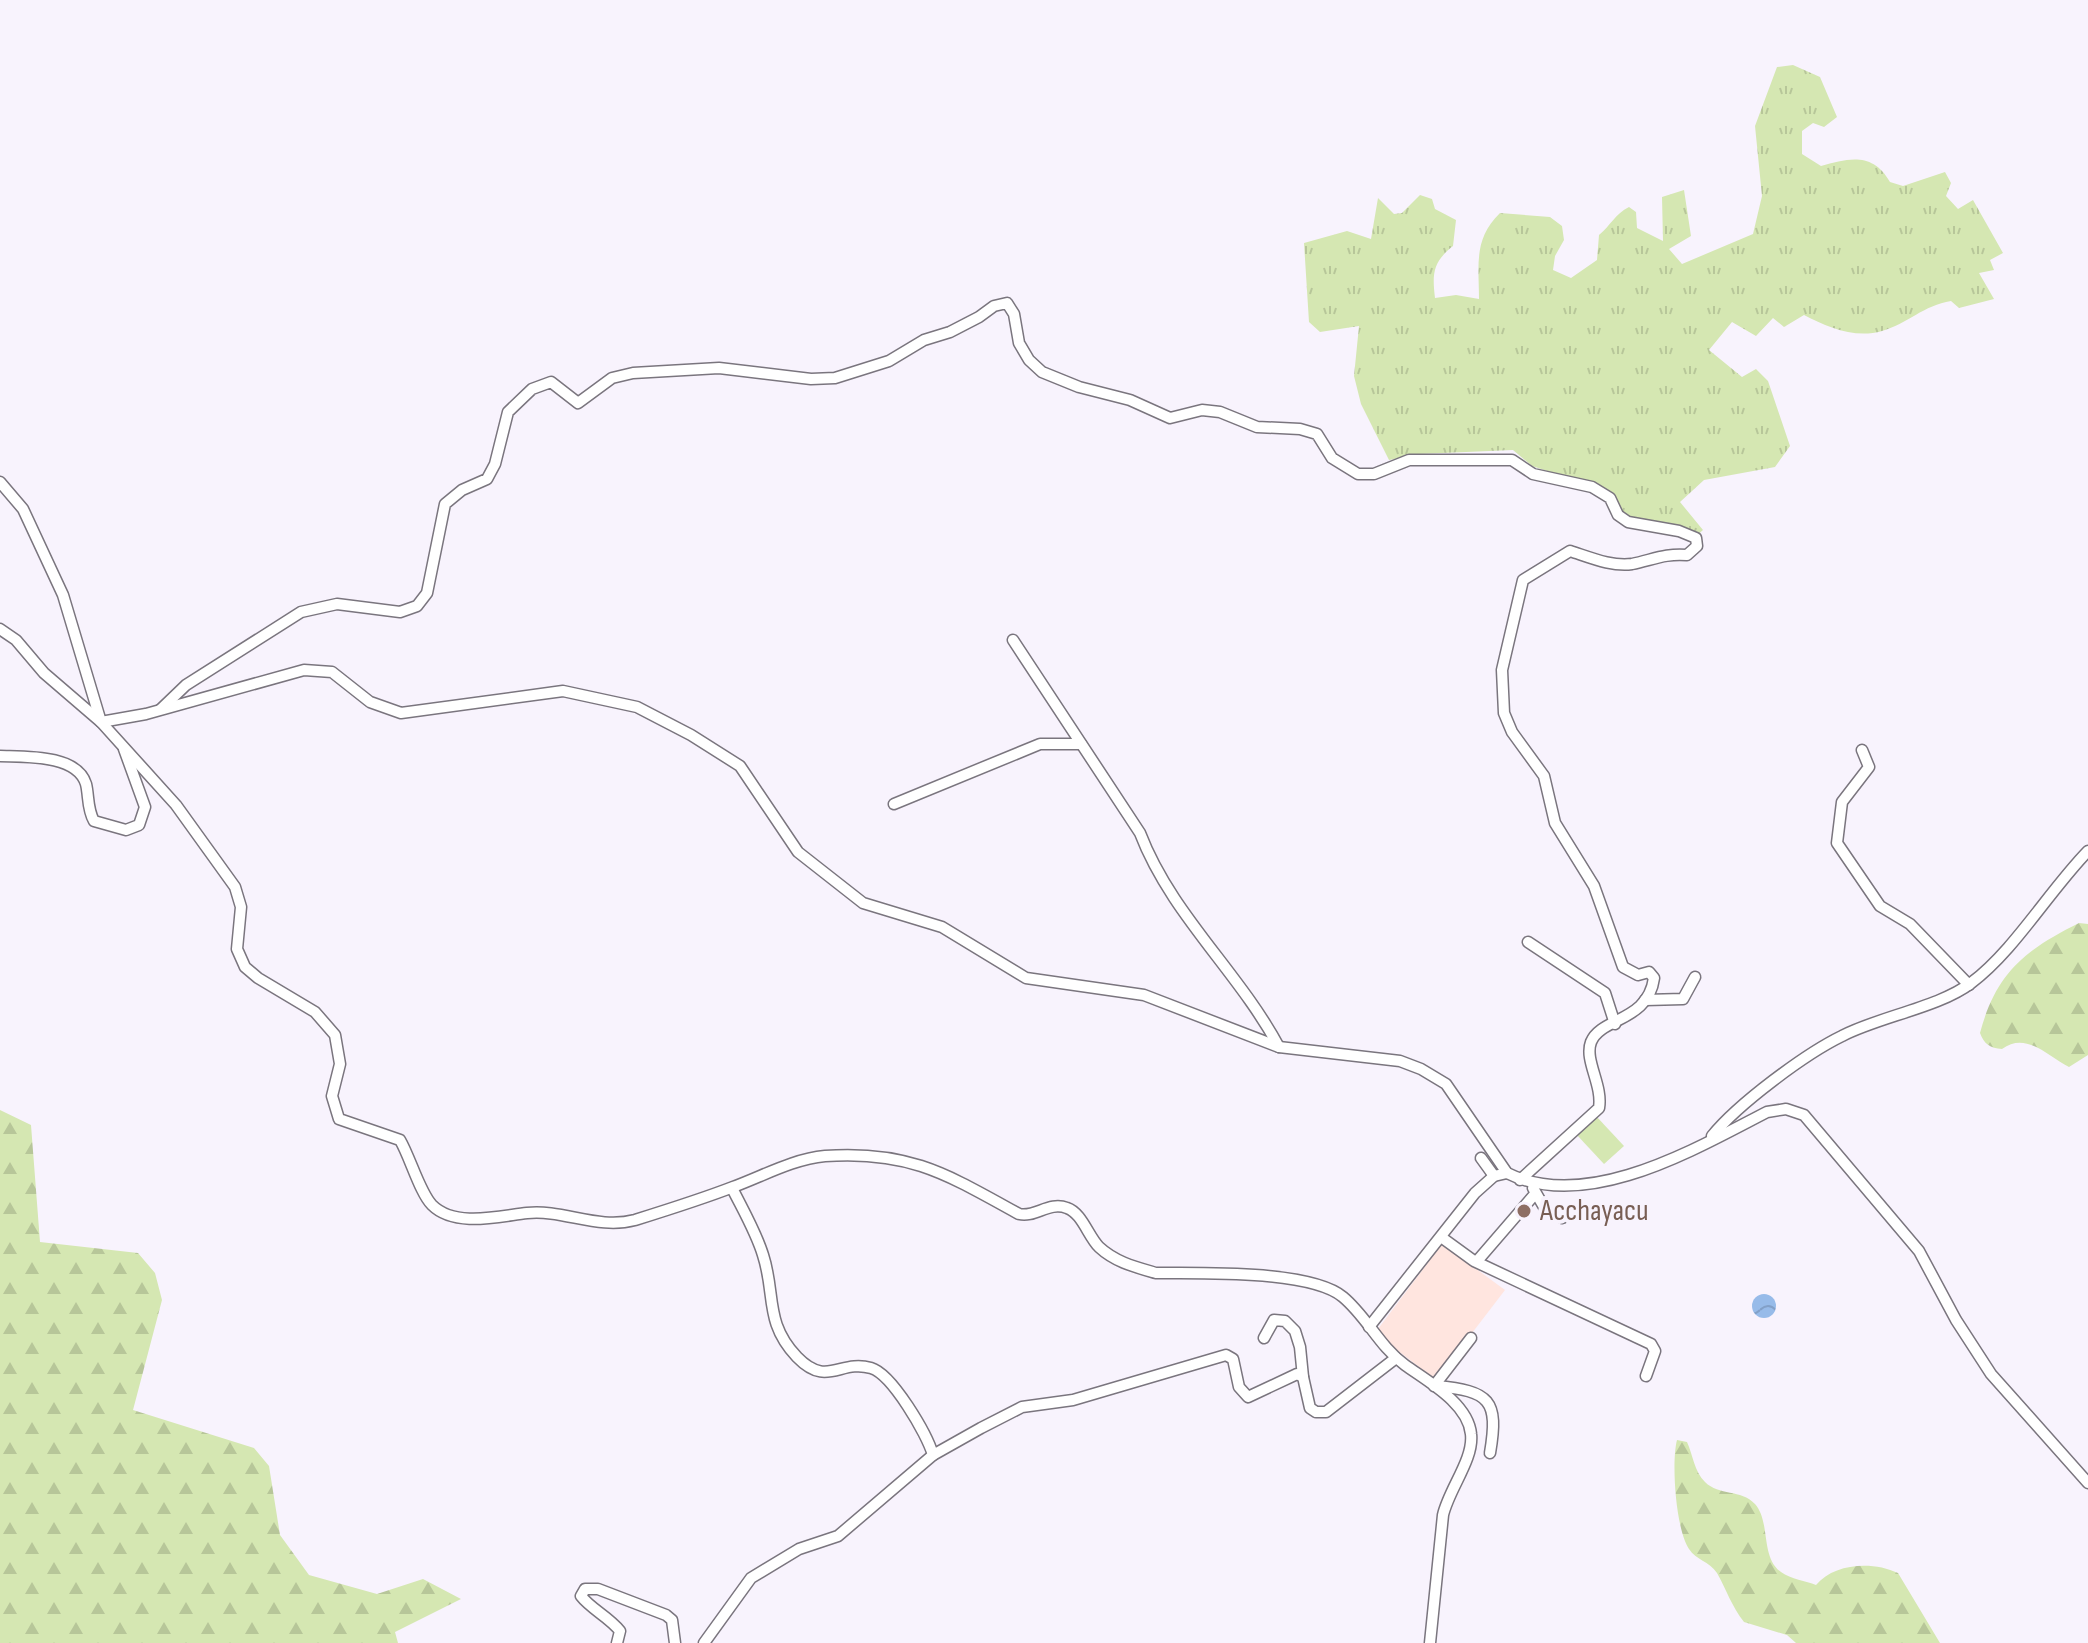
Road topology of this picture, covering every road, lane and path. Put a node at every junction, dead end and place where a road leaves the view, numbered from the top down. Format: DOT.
graph roads {
  1 [pos="0,482"];
  2 [pos="0,629"];
  3 [pos="1013,640"];
  4 [pos="161,709"];
  5 [pos="101,722"];
  6 [pos="1081,744"];
  7 [pos="123,747"];
  8 [pos="1862,750"];
  9 [pos="0,756"];
  10 [pos="894,804"];
  11 [pos="2088,851"];
  12 [pos="1528,942"];
  13 [pos="1695,977"];
  14 [pos="1969,985"];
  15 [pos="1645,1000"];
  16 [pos="1615,1024"];
  17 [pos="1279,1047"];
  18 [pos="1708,1141"];
  19 [pos="1481,1158"];
  20 [pos="1507,1173"];
  21 [pos="1494,1176"];
  22 [pos="1525,1181"];
  23 [pos="732,1188"];
  24 [pos="1535,1194"];
  25 [pos="1562,1218"];
  26 [pos="1441,1237"];
  27 [pos="1478,1260"];
  28 [pos="1369,1327"];
  29 [pos="1264,1338"];
  30 [pos="1471,1338"];
  31 [pos="1396,1358"];
  32 [pos="1646,1376"];
  33 [pos="1303,1377"];
  34 [pos="1434,1386"];
  35 [pos="1490,1453"];
  36 [pos="933,1455"];
  37 [pos="2088,1483"];
  38 [pos="617,1643"];
  39 [pos="675,1643"];
  40 [pos="704,1643"];
  41 [pos="1430,1643"];
  1 -- 5 [label="street"];
  2 -- 5 [label="street"];
  3 -- 6 [label="street"];
  4 -- 5 [label="street"];
  4 -- 15 [label="street"];
  4 -- 17 [label="street"];
  5 -- 7 [label="street"];
  6 -- 10 [label="street"];
  6 -- 17 [label="street"];
  7 -- 9 [label="street"];
  7 -- 23 [label="street"];
  8 -- 14 [label="street"];
  11 -- 14 [label="street"];
  12 -- 16 [label="street"];
  13 -- 15 [label="street"];
  14 -- 18 [label="street"];
  15 -- 16 [label="street"];
  16 -- 22 [label="street"];
  17 -- 20 [label="street"];
  18 -- 22 [label="street"];
  18 -- 37 [label="street"];
  19 -- 21 [label="street"];
  20 -- 21 [label="street"];
  20 -- 22 [label="street"];
  21 -- 26 [label="street"];
  22 -- 24 [label="street"];
  23 -- 28 [label="street"];
  23 -- 36 [label="street"];
  24 -- 25 [label="street"];
  24 -- 27 [label="street"];
  26 -- 28 [label="street"];
  26 -- 32 [label="street"];
  28 -- 31 [label="street"];
  29 -- 33 [label="street"];
  30 -- 34 [label="street"];
  31 -- 33 [label="street"];
  31 -- 34 [label="street"];
  33 -- 36 [label="street"];
  34 -- 35 [label="street"];
  34 -- 41 [label="street"];
  36 -- 40 [label="street"];
  38 -- 39 [label="street"];
}
